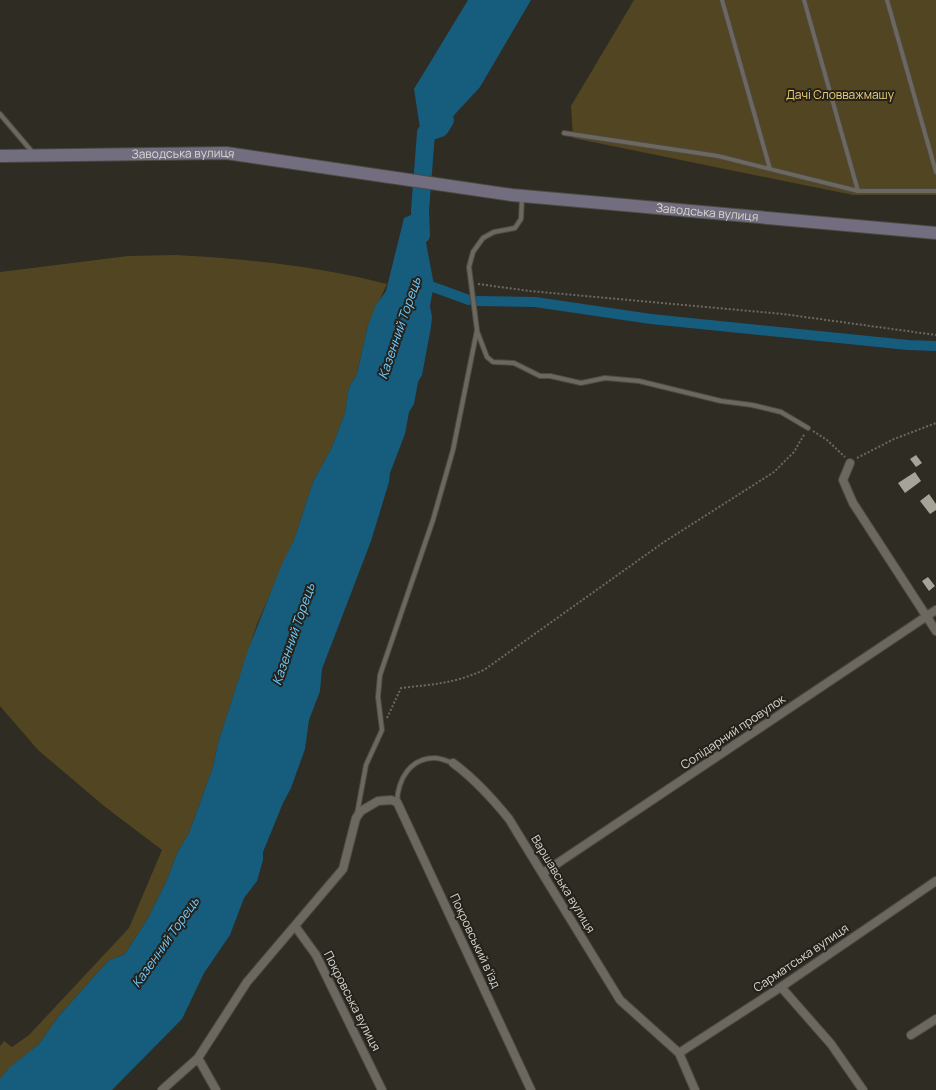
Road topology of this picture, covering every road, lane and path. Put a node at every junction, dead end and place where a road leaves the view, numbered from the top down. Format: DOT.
graph roads {
  1 [pos="722,0"];
  2 [pos="804,0"];
  3 [pos="887,0"];
  4 [pos="0,114"];
  5 [pos="564,133"];
  6 [pos="36,155"];
  7 [pos="0,156"];
  8 [pos="770,169"];
  9 [pos="936,172"];
  10 [pos="858,191"];
  11 [pos="936,191"];
  12 [pos="522,196"];
  13 [pos="936,233"];
  14 [pos="472,284"];
  15 [pos="477,330"];
  16 [pos="936,335"];
  17 [pos="936,423"];
  18 [pos="808,428"];
  19 [pos="850,463"];
  20 [pos="936,610"];
  21 [pos="926,616"];
  22 [pos="936,631"];
  23 [pos="382,730"];
  24 [pos="452,763"];
  25 [pos="397,802"];
  26 [pos="356,818"];
  27 [pos="543,874"];
  28 [pos="936,881"];
  29 [pos="294,926"];
  30 [pos="781,987"];
  31 [pos="936,1019"];
  32 [pos="911,1035"];
  33 [pos="679,1053"];
  34 [pos="198,1058"];
  35 [pos="162,1090"];
  36 [pos="216,1090"];
  37 [pos="382,1090"];
  38 [pos="531,1090"];
  39 [pos="695,1090"];
  40 [pos="863,1090"];
  1 -- 8 [label="lane"];
  2 -- 10 [label="lane"];
  3 -- 9 [label="lane"];
  4 -- 6 [label="lane"];
  5 -- 8 [label="lane"];
  6 -- 7 [label="street, Заводська вулиця"];
  6 -- 12 [label="street, Заводська вулиця"];
  8 -- 10 [label="lane"];
  10 -- 11 [label="lane"];
  12 -- 13 [label="street, Заводська вулиця"];
  12 -- 14 [label="lane"];
  14 -- 15 [label="lane"];
  14 -- 16 [label="path"];
  15 -- 18 [label="lane"];
  15 -- 23 [label="lane"];
  17 -- 19 [label="path"];
  18 -- 19 [label="path"];
  18 -- 23 [label="path"];
  19 -- 21 [label="street"];
  20 -- 21 [label="street, Солідарний провулок"];
  21 -- 22 [label="street"];
  21 -- 27 [label="street, Солідарний провулок"];
  23 -- 26 [label="lane"];
  24 -- 25 [label="lane, Варшавська вулиця"];
  24 -- 27 [label="street, Варшавська вулиця"];
  25 -- 26 [label="street"];
  25 -- 38 [label="street, Покровський в'їзд"];
  26 -- 29 [label="street"];
  27 -- 33 [label="street, Варшавська вулиця"];
  28 -- 30 [label="street, Сарматська вулиця"];
  29 -- 34 [label="street"];
  29 -- 37 [label="street, Покровська вулиця"];
  30 -- 33 [label="street, Сарматська вулиця"];
  30 -- 40 [label="street"];
  31 -- 32 [label="street"];
  33 -- 39 [label="street, Варшавська вулиця"];
  34 -- 35 [label="street"];
  34 -- 36 [label="street"];
}
